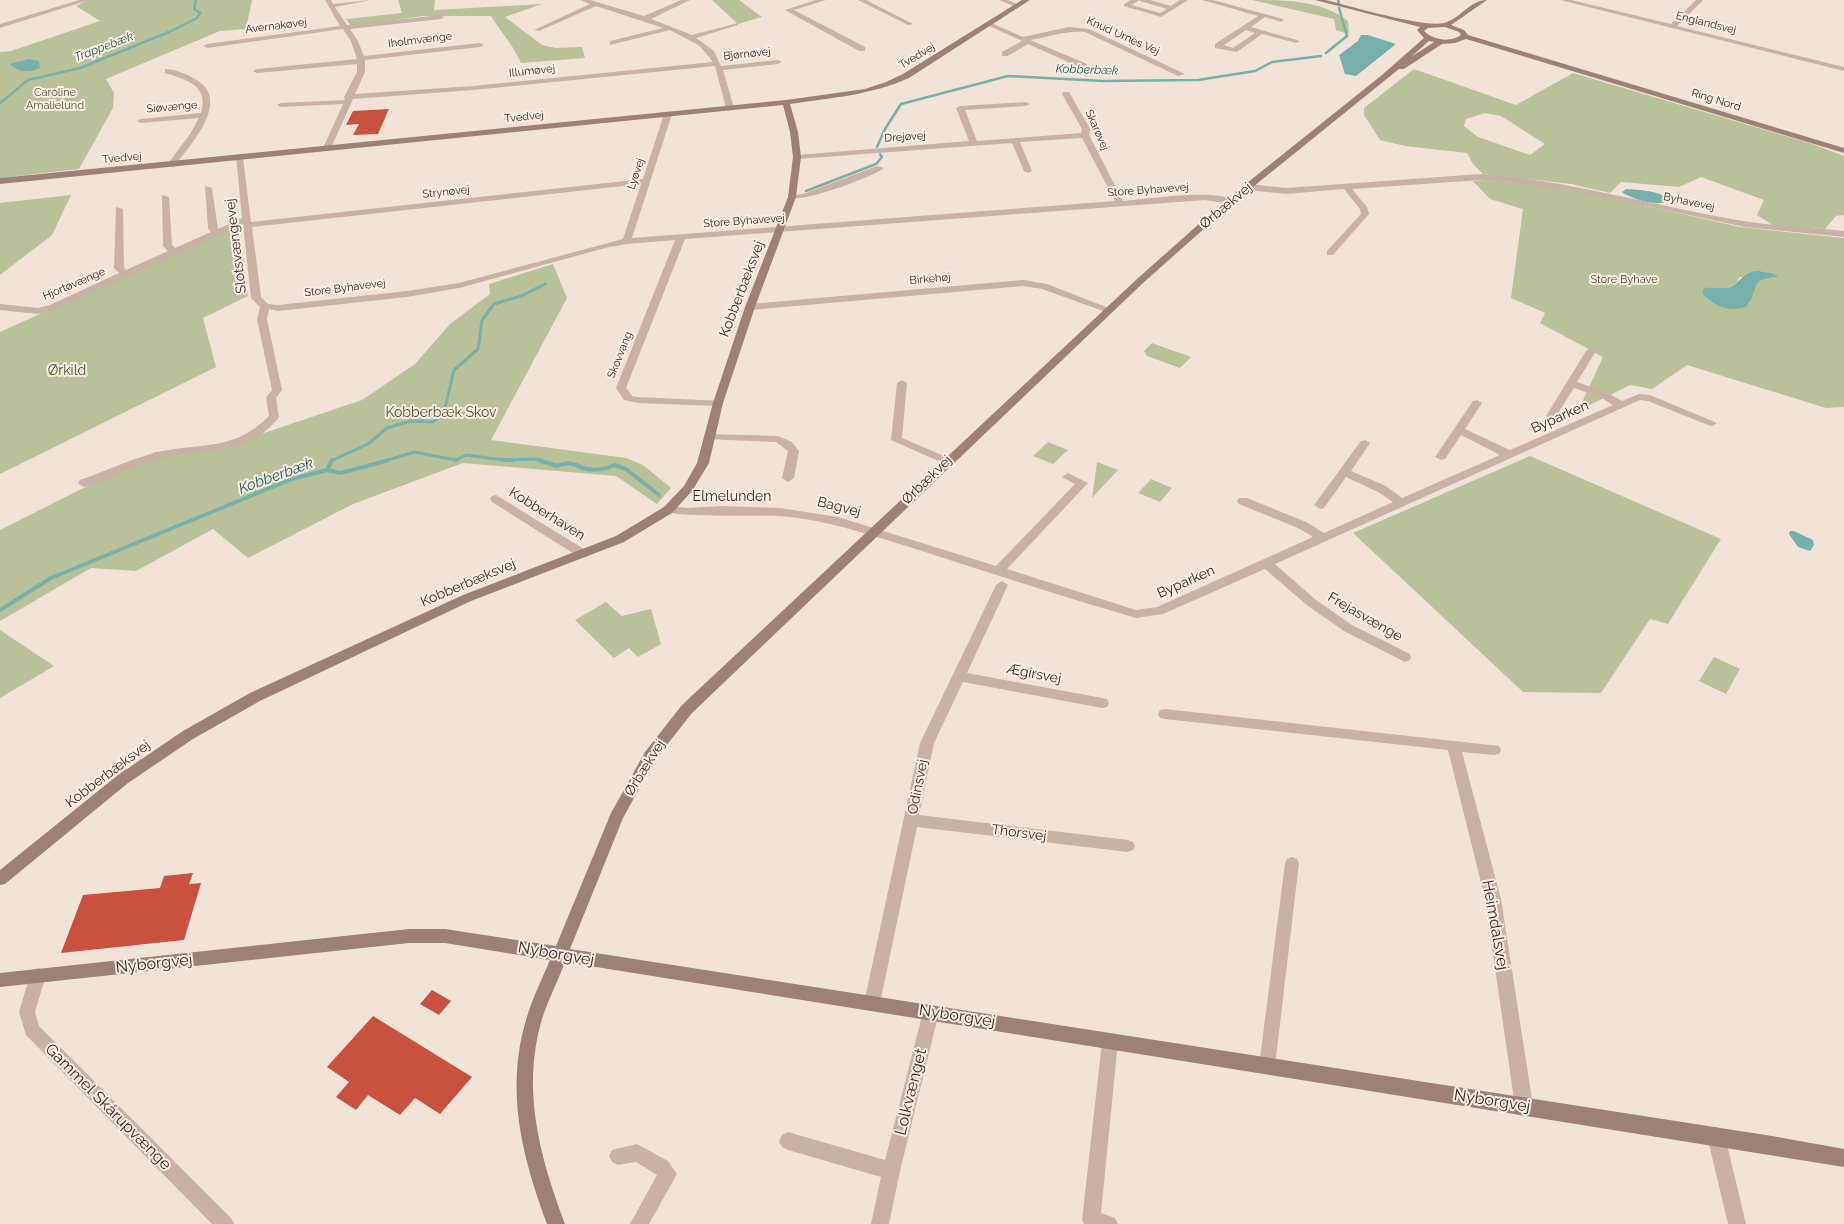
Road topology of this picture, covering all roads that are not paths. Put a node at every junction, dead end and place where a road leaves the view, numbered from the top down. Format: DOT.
graph roads {
  1 [pos="86,0"];
  2 [pos="368,0"];
  3 [pos="585,0"];
  4 [pos="687,0"];
  5 [pos="822,0"];
  6 [pos="861,0"];
  7 [pos="1002,0"];
  8 [pos="1027,0"];
  9 [pos="1136,0"];
  10 [pos="1142,0"];
  11 [pos="1185,0"];
  12 [pos="1205,0"];
  13 [pos="1317,0"];
  14 [pos="1484,0"];
  15 [pos="1488,0"];
  16 [pos="1563,0"];
  17 [pos="1700,0"];
  18 [pos="329,3"];
  19 [pos="1155,3"];
  20 [pos="596,4"];
  21 [pos="1018,6"];
  22 [pos="1172,8"];
  23 [pos="1144,10"];
  24 [pos="1264,15"];
  25 [pos="441,18"];
  26 [pos="644,20"];
  27 [pos="1280,20"];
  28 [pos="2,24"];
  29 [pos="736,24"];
  30 [pos="910,24"];
  31 [pos="989,24"];
  32 [pos="1446,25"];
  33 [pos="1673,26"];
  34 [pos="347,28"];
  35 [pos="670,28"];
  36 [pos="1246,28"];
  37 [pos="1423,28"];
  38 [pos="1456,28"];
  39 [pos="537,30"];
  40 [pos="1261,32"];
  41 [pos="692,37"];
  42 [pos="1026,38"];
  43 [pos="1428,38"];
  44 [pos="1463,38"];
  45 [pos="1296,41"];
  46 [pos="1441,41"];
  47 [pos="613,43"];
  48 [pos="480,45"];
  49 [pos="207,46"];
  50 [pos="862,49"];
  51 [pos="1005,54"];
  52 [pos="362,60"];
  53 [pos="778,62"];
  54 [pos="718,66"];
  55 [pos="1084,66"];
  56 [pos="1844,69"];
  57 [pos="168,71"];
  58 [pos="257,71"];
  59 [pos="1181,74"];
  60 [pos="1385,77"];
  61 [pos="1066,94"];
  62 [pos="347,99"];
  63 [pos="786,102"];
  64 [pos="1026,104"];
  65 [pos="281,105"];
  66 [pos="730,108"];
  67 [pos="668,114"];
  68 [pos="205,115"];
  69 [pos="141,121"];
  70 [pos="1085,135"];
  71 [pos="1014,140"];
  72 [pos="974,143"];
  73 [pos="327,148"];
  74 [pos="1844,151"];
  75 [pos="797,157"];
  76 [pos="239,158"];
  77 [pos="171,165"];
  78 [pos="880,168"];
  79 [pos="1028,171"];
  80 [pos="0,181"];
  81 [pos="645,182"];
  82 [pos="1249,186"];
  83 [pos="1346,187"];
  84 [pos="208,188"];
  85 [pos="792,196"];
  86 [pos="165,197"];
  87 [pos="1230,201"];
  88 [pos="1120,203"];
  89 [pos="119,209"];
  90 [pos="248,222"];
  91 [pos="781,230"];
  92 [pos="216,232"];
  93 [pos="1844,234"];
  94 [pos="681,237"];
  95 [pos="627,241"];
  96 [pos="174,252"];
  97 [pos="1330,253"];
  98 [pos="125,274"];
  99 [pos="265,306"];
  100 [pos="0,307"];
  101 [pos="750,307"];
  102 [pos="1109,310"];
  103 [pos="1590,351"];
  104 [pos="902,383"];
  105 [pos="1571,383"];
  106 [pos="718,403"];
  107 [pos="1478,403"];
  108 [pos="1621,405"];
  109 [pos="1551,416"];
  110 [pos="1712,422"];
  111 [pos="1459,430"];
  112 [pos="710,437"];
  113 [pos="1365,443"];
  114 [pos="1510,455"];
  115 [pos="1441,457"];
  116 [pos="947,461"];
  117 [pos="1344,472"];
  118 [pos="1068,477"];
  119 [pos="788,478"];
  120 [pos="84,484"];
  121 [pos="496,499"];
  122 [pos="1243,501"];
  123 [pos="1401,503"];
  124 [pos="1320,505"];
  125 [pos="668,510"];
  126 [pos="796,513"];
  127 [pos="873,532"];
  128 [pos="1323,538"];
  129 [pos="582,554"];
  130 [pos="1266,563"];
  131 [pos="999,570"];
  132 [pos="1002,585"];
  133 [pos="1405,657"];
  134 [pos="959,676"];
  135 [pos="1102,703"];
  136 [pos="1165,714"];
  137 [pos="1454,746"];
  138 [pos="1494,750"];
  139 [pos="911,820"];
  140 [pos="1128,846"];
  141 [pos="1292,864"];
  142 [pos="0,879"];
  143 [pos="561,955"];
  144 [pos="38,975"];
  145 [pos="0,980"];
  146 [pos="872,1003"];
  147 [pos="931,1012"];
  148 [pos="1110,1042"];
  149 [pos="1267,1066"];
  150 [pos="1524,1106"];
  151 [pos="1716,1136"];
  152 [pos="788,1141"];
  153 [pos="618,1156"];
  154 [pos="1844,1158"];
  155 [pos="891,1171"];
  156 [pos="225,1224"];
  157 [pos="556,1224"];
  158 [pos="639,1224"];
  159 [pos="880,1224"];
  160 [pos="1109,1224"];
  161 [pos="1737,1224"];
  1 -- 28 [label="street"];
  2 -- 18 [label="street"];
  3 -- 20 [label="street, Bjørnøvej"];
  4 -- 26 [label="street"];
  5 -- 50 [label="street"];
  6 -- 30 [label="street"];
  7 -- 21 [label="street"];
  8 -- 21 [label="street, Tvedvej"];
  9 -- 23 [label="street"];
  10 -- 19 [label="street"];
  11 -- 22 [label="street"];
  12 -- 24 [label="street"];
  13 -- 37 [label="street"];
  14 -- 32 [label="street"];
  15 -- 38 [label="street"];
  16 -- 33 [label="street, Englandsvej"];
  17 -- 33 [label="street"];
  18 -- 34 [label="street"];
  19 -- 22 [label="street"];
  19 -- 23 [label="street"];
  20 -- 26 [label="street, Bjørnøvej"];
  20 -- 39 [label="street"];
  21 -- 31 [label="street, Tvedvej"];
  22 -- 23 [label="street"];
  24 -- 27 [label="street"];
  24 -- 36 [label="street"];
  25 -- 34 [label="street, Avernakøvej"];
  26 -- 35 [label="street, Bjørnøvej"];
  29 -- 41 [label="street"];
  31 -- 42 [label="street"];
  31 -- 63 [label="street, Tvedvej"];
  32 -- 37 [label="street"];
  32 -- 38 [label="street"];
  33 -- 56 [label="street, Englandsvej"];
  34 -- 49 [label="street, Avernakøvej"];
  34 -- 52 [label="street"];
  35 -- 41 [label="street, Bjørnøvej"];
  35 -- 47 [label="street"];
  36 -- 40 [label="street"];
  36 -- 40 [label="street"];
  37 -- 43 [label="street"];
  38 -- 44 [label="street"];
  40 -- 45 [label="street"];
  41 -- 54 [label="street, Bjørnøvej"];
  42 -- 51 [label="street, Knud Urnes Vej"];
  42 -- 55 [label="street"];
  42 -- 59 [label="street, Knud Urnes Vej"];
  43 -- 46 [label="street"];
  43 -- 60 [label="street, Ørbækvej"];
  44 -- 46 [label="street"];
  44 -- 74 [label="street, Ring Nord"];
  46 -- 60 [label="street, Ørbækvej"];
  48 -- 52 [label="street, Iholmvænge"];
  52 -- 58 [label="street"];
  52 -- 62 [label="street"];
  53 -- 54 [label="street, Bjørnøvej"];
  54 -- 62 [label="street, Illumøvej"];
  54 -- 66 [label="street, Bjørnøvej"];
  57 -- 68 [label="street, Siøvænge"];
  60 -- 82 [label="street, Ørbækvej"];
  61 -- 70 [label="street, Skarøvej"];
  62 -- 65 [label="street"];
  62 -- 73 [label="street"];
  63 -- 66 [label="street, Tvedvej"];
  63 -- 75 [label="street, Kobberbæksvej"];
  64 -- 72 [label="street"];
  66 -- 67 [label="street, Tvedvej"];
  67 -- 73 [label="street, Tvedvej"];
  67 -- 81 [label="street, Lyøvej"];
  68 -- 69 [label="street, Siøvænge"];
  68 -- 77 [label="street, Siøvænge"];
  70 -- 71 [label="street, Drejøvej"];
  70 -- 88 [label="street, Skarøvej"];
  71 -- 72 [label="street, Drejøvej"];
  71 -- 79 [label="street"];
  72 -- 75 [label="street, Drejøvej"];
  73 -- 76 [label="street, Tvedvej"];
  75 -- 85 [label="street, Kobberbæksvej"];
  76 -- 77 [label="street, Tvedvej"];
  76 -- 90 [label="street, Slotsvængevej"];
  77 -- 80 [label="street, Tvedvej"];
  78 -- 85 [label="street"];
  81 -- 90 [label="street, Strynøvej"];
  81 -- 95 [label="street, Lyøvej"];
  82 -- 83 [label="street"];
  82 -- 87 [label="street, Ørbækvej"];
  83 -- 93 [label="street, Byhavevej"];
  83 -- 97 [label="street"];
  84 -- 92 [label="street"];
  85 -- 91 [label="street, Kobberbæksvej"];
  86 -- 96 [label="street"];
  87 -- 88 [label="street, Store Byhavevej"];
  87 -- 102 [label="street, Ørbækvej"];
  88 -- 91 [label="street, Store Byhavevej"];
  89 -- 98 [label="street, Hjortøvænge"];
  90 -- 92 [label="street, Hjortøvænge"];
  90 -- 99 [label="street, Slotsvængevej"];
  91 -- 94 [label="street, Store Byhavevej"];
  91 -- 101 [label="street, Kobberbæksvej"];
  92 -- 96 [label="street, Hjortøvænge"];
  94 -- 95 [label="street, Store Byhavevej"];
  94 -- 106 [label="street, Skovvang"];
  95 -- 99 [label="street, Store Byhavevej"];
  96 -- 98 [label="street, Hjortøvænge"];
  98 -- 100 [label="street, Hjortøvænge"];
  99 -- 120 [label="street, Slotsvængevej"];
  101 -- 102 [label="street, Birkehøj"];
  101 -- 106 [label="street, Kobberbæksvej"];
  102 -- 116 [label="street, Ørbækvej"];
  103 -- 105 [label="street, Byparken"];
  104 -- 116 [label="street"];
  105 -- 108 [label="street, Byparken"];
  105 -- 109 [label="street, Byparken"];
  106 -- 112 [label="street, Kobberbæksvej"];
  107 -- 111 [label="street"];
  108 -- 110 [label="street, Byparken"];
  108 -- 114 [label="street, Byparken"];
  111 -- 114 [label="street"];
  111 -- 115 [label="street"];
  112 -- 119 [label="street"];
  112 -- 125 [label="street, Kobberbæksvej"];
  113 -- 117 [label="street"];
  114 -- 123 [label="street, Byparken"];
  116 -- 127 [label="street, Ørbækvej"];
  117 -- 123 [label="street"];
  117 -- 124 [label="street"];
  118 -- 131 [label="street"];
  121 -- 129 [label="street, Kobberhaven"];
  122 -- 128 [label="street"];
  123 -- 128 [label="street, Byparken"];
  125 -- 126 [label="street, Elmelunden"];
  125 -- 129 [label="street, Kobberbæksvej"];
  126 -- 127 [label="street, Bagvej"];
  127 -- 131 [label="street, Byparken"];
  127 -- 143 [label="street, Ørbækvej"];
  128 -- 130 [label="street, Byparken"];
  129 -- 142 [label="street, Kobberbæksvej"];
  130 -- 131 [label="street, Byparken"];
  130 -- 133 [label="street, Frejasvænge"];
  132 -- 134 [label="street, Odinsvej"];
  134 -- 135 [label="street, Ægirsvej"];
  134 -- 139 [label="street, Odinsvej"];
  136 -- 137 [label="street"];
  137 -- 138 [label="street"];
  137 -- 150 [label="street, Heimdalsvej"];
  139 -- 140 [label="street, Thorsvej"];
  139 -- 146 [label="street, Odinsvej"];
  141 -- 149 [label="street"];
  143 -- 144 [label="street, Nyborgvej"];
  143 -- 146 [label="street, Nyborgvej"];
  143 -- 157 [label="street, Ørbækvej"];
  144 -- 145 [label="street, Nyborgvej"];
  144 -- 156 [label="street, Gammel Skårupvænge"];
  146 -- 147 [label="street, Nyborgvej"];
  147 -- 148 [label="street, Nyborgvej"];
  147 -- 155 [label="street, Lolkvænget"];
  148 -- 149 [label="street, Nyborgvej"];
  148 -- 160 [label="street"];
  149 -- 150 [label="street, Nyborgvej"];
  150 -- 151 [label="street, Nyborgvej"];
  151 -- 154 [label="street, Nyborgvej"];
  151 -- 161 [label="street"];
  152 -- 155 [label="street"];
  153 -- 158 [label="street"];
  155 -- 159 [label="street, Lolkvænget"];
}
